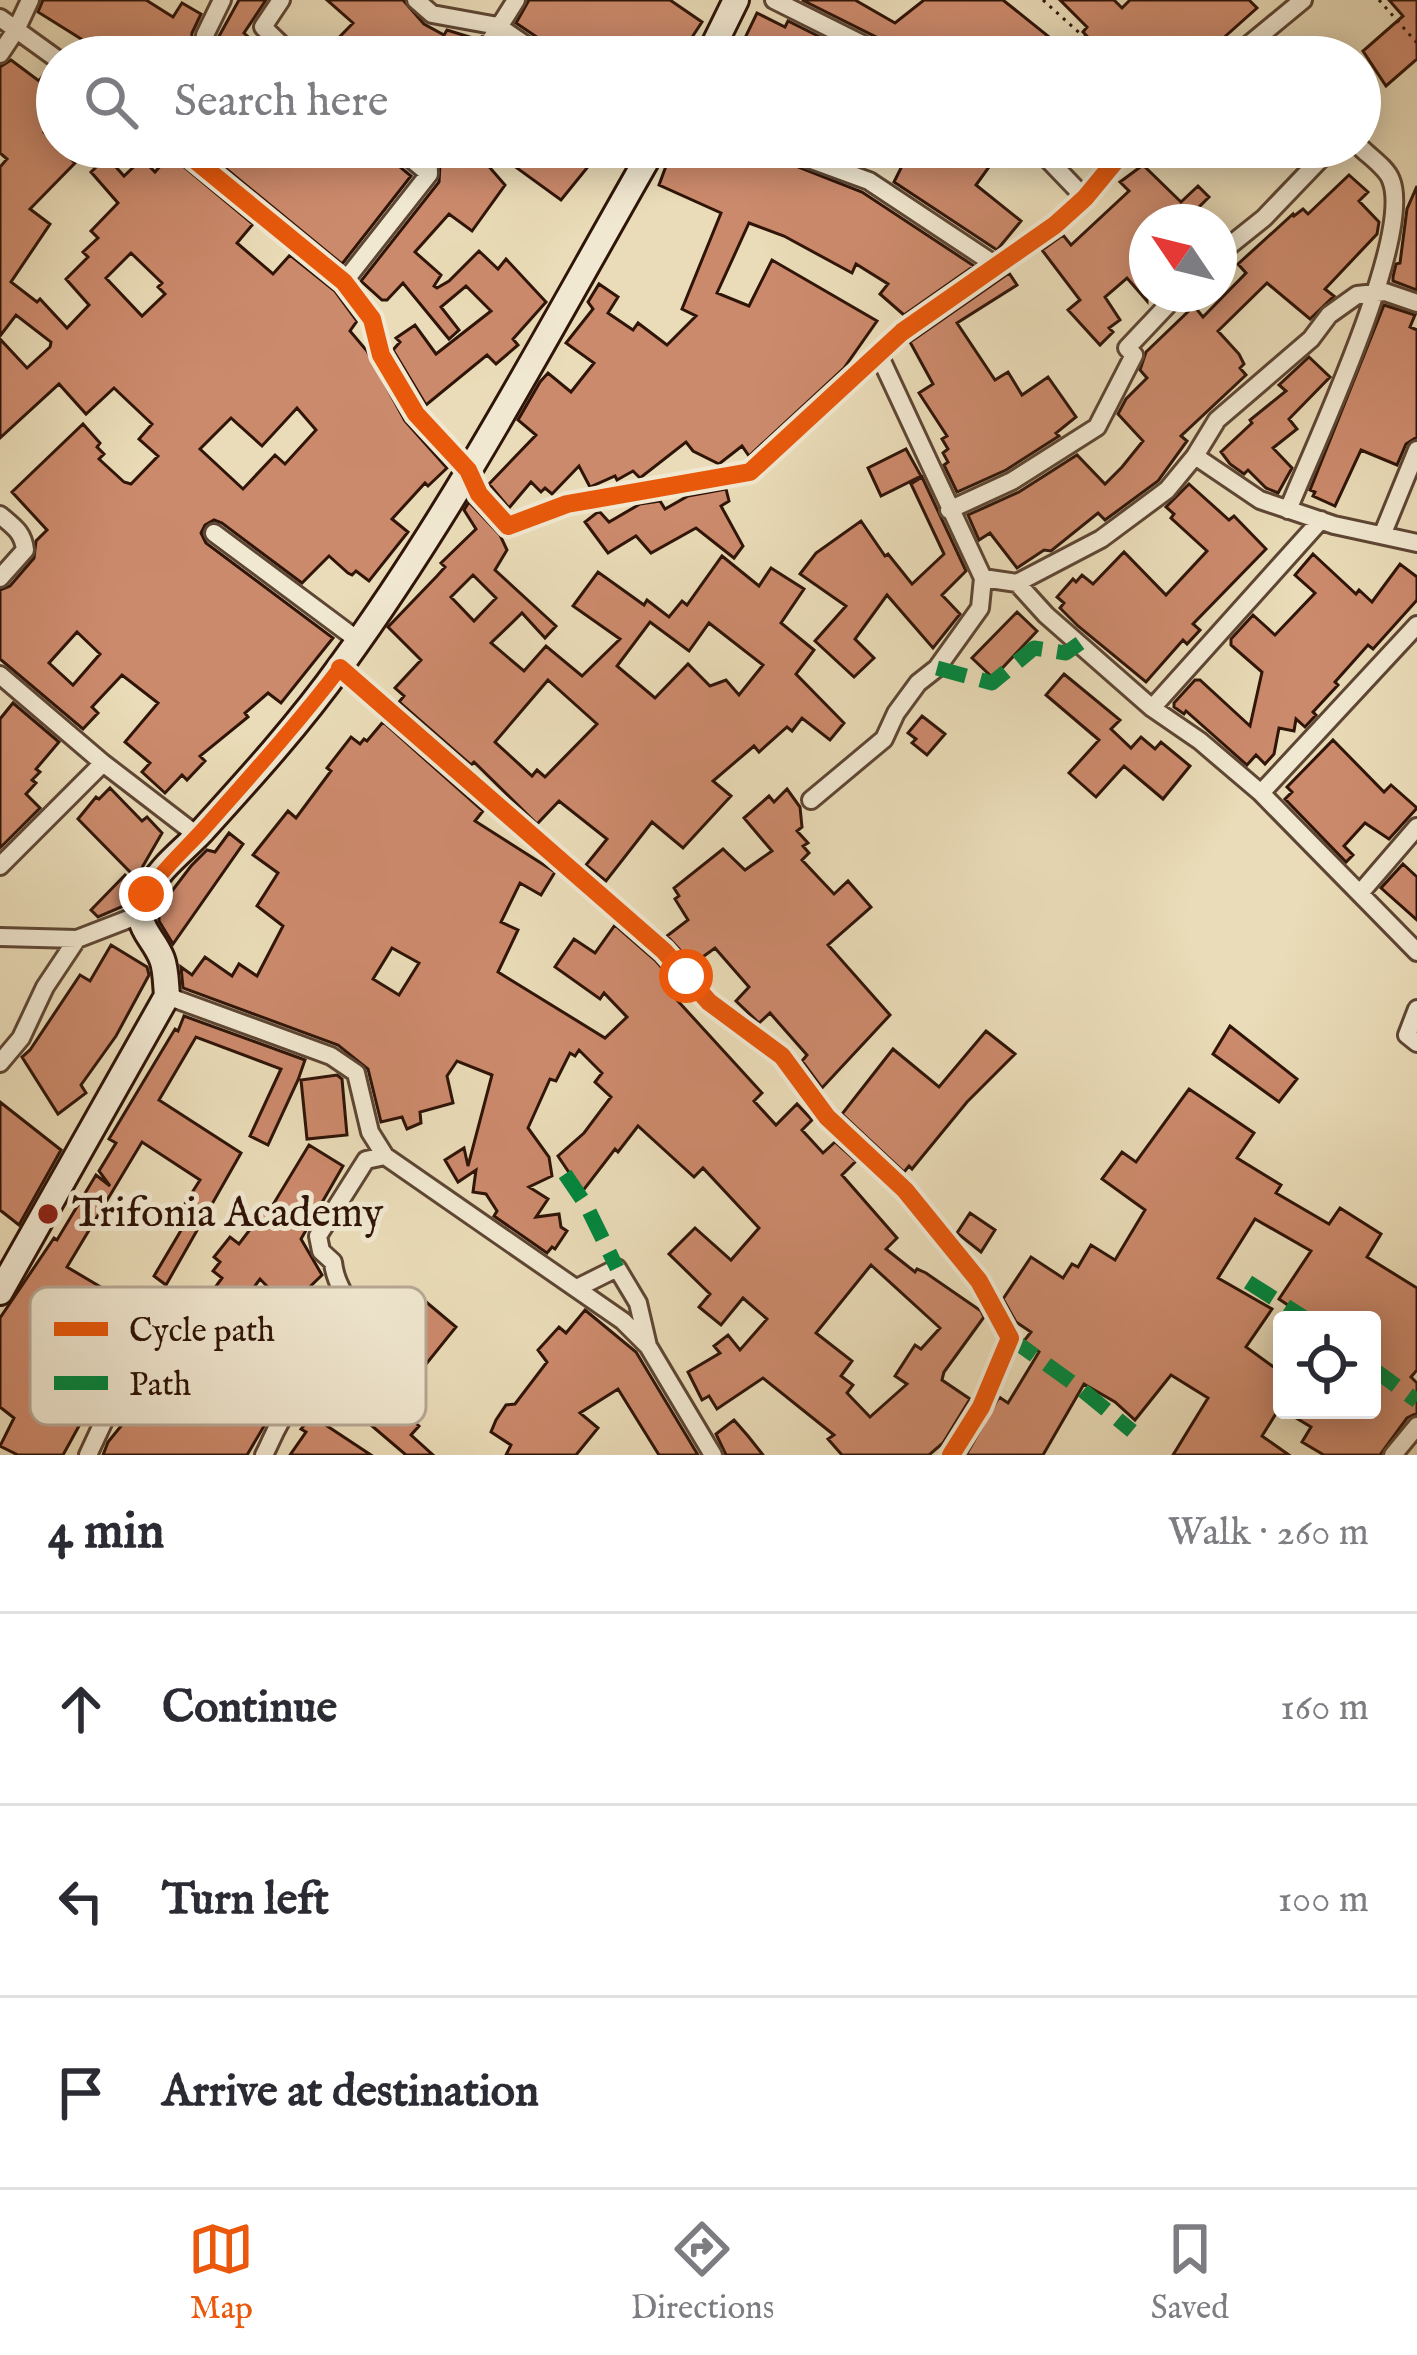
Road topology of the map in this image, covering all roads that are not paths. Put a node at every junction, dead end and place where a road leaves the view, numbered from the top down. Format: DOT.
graph roads {
  1 [pos="30,0"];
  2 [pos="222,0"];
  3 [pos="281,0"];
  4 [pos="416,0"];
  5 [pos="515,0"];
  6 [pos="736,0"];
  7 [pos="774,0"];
  8 [pos="1303,0"];
  9 [pos="0,18"];
  10 [pos="498,26"];
  11 [pos="16,30"];
  12 [pos="205,36"];
  13 [pos="272,36"];
  14 [pos="492,36"];
  15 [pos="513,36"];
  16 [pos="718,36"];
  17 [pos="846,36"];
  18 [pos="1259,36"];
  19 [pos="36,44"];
  20 [pos="0,54"];
  21 [pos="1381,167"];
  22 [pos="205,168"];
  23 [pos="422,168"];
  24 [pos="428,168"];
  25 [pos="642,168"];
  26 [pos="833,168"];
  27 [pos="1057,168"];
  28 [pos="1109,168"];
  29 [pos="1312,168"];
  30 [pos="429,174"];
  31 [pos="1085,197"];
  32 [pos="1237,240"];
  33 [pos="994,264"];
  34 [pos="344,281"];
  35 [pos="1376,293"];
  36 [pos="1417,303"];
  37 [pos="1161,312"];
  38 [pos="880,357"];
  39 [pos="1417,450"];
  40 [pos="1196,456"];
  41 [pos="468,470"];
  42 [pos="949,510"];
  43 [pos="1288,510"];
  44 [pos="0,515"];
  45 [pos="1322,520"];
  46 [pos="214,533"];
  47 [pos="1383,533"];
  48 [pos="1417,543"];
  49 [pos="0,578"];
  50 [pos="983,578"];
  51 [pos="1017,583"];
  52 [pos="1417,625"];
  53 [pos="359,641"];
  54 [pos="340,668"];
  55 [pos="0,675"];
  56 [pos="1152,708"];
  57 [pos="103,763"];
  58 [pos="1261,793"];
  59 [pos="811,800"];
  60 [pos="1417,827"];
  61 [pos="197,836"];
  62 [pos="0,866"];
  63 [pos="1361,892"];
  64 [pos="140,915"];
  65 [pos="0,937"];
  66 [pos="77,939"];
  67 [pos="1417,952"];
  68 [pos="167,995"];
  69 [pos="1417,1010"];
  70 [pos="1417,1043"];
  71 [pos="0,1064"];
  72 [pos="385,1156"];
  73 [pos="337,1287"];
  74 [pos="578,1287"];
  75 [pos="0,1292"];
  76 [pos="648,1346"];
  77 [pos="102,1425"];
  78 [pos="279,1425"];
  79 [pos="1417,1426"];
  80 [pos="88,1455"];
  81 [pos="264,1455"];
  82 [pos="713,1455"];
  83 [pos="950,1455"];
  84 [pos="1393,1455"];
  1 -- 11 [label="street"];
  2 -- 12 [label="street"];
  3 -- 13 [label="street"];
  4 -- 10 [label="street"];
  5 -- 10 [label="street"];
  6 -- 16 [label="street"];
  7 -- 17 [label="street"];
  8 -- 18 [label="street"];
  9 -- 11 [label="street"];
  10 -- 14 [label="street"];
  10 -- 15 [label="street"];
  11 -- 19 [label="street"];
  11 -- 20 [label="street"];
  21 -- 35 [label="street"];
  22 -- 34 [label="street"];
  23 -- 30 [label="street"];
  24 -- 30 [label="street"];
  25 -- 41 [label="street"];
  26 -- 33 [label="street"];
  27 -- 31 [label="street"];
  28 -- 31 [label="street"];
  29 -- 32 [label="street"];
  30 -- 34 [label="street"];
  31 -- 33 [label="street"];
  33 -- 38 [label="street"];
  34 -- 41 [label="street"];
  35 -- 36 [label="street"];
  35 -- 40 [label="street"];
  35 -- 43 [label="street"];
  37 -- 42 [label="street"];
  38 -- 41 [label="street"];
  38 -- 42 [label="street"];
  39 -- 47 [label="street"];
  40 -- 43 [label="street"];
  40 -- 51 [label="street"];
  41 -- 53 [label="street"];
  42 -- 50 [label="street"];
  43 -- 45 [label="street"];
  44 -- 49 [label="street"];
  45 -- 47 [label="street"];
  45 -- 56 [label="street"];
  46 -- 53 [label="street"];
  47 -- 48 [label="street"];
  50 -- 51 [label="street"];
  50 -- 59 [label="street"];
  51 -- 56 [label="street"];
  52 -- 58 [label="street"];
  53 -- 54 [label="street"];
  54 -- 61 [label="street"];
  54 -- 83 [label="street"];
  55 -- 57 [label="street"];
  56 -- 58 [label="street"];
  57 -- 61 [label="street"];
  57 -- 62 [label="street"];
  58 -- 63 [label="street"];
  60 -- 63 [label="street"];
  61 -- 64 [label="street"];
  63 -- 67 [label="street"];
  64 -- 66 [label="street"];
  64 -- 68 [label="street"];
  65 -- 66 [label="street"];
  66 -- 71 [label="street"];
  68 -- 72 [label="street"];
  68 -- 75 [label="street"];
  69 -- 70 [label="street"];
  72 -- 73 [label="street"];
  72 -- 74 [label="street"];
  74 -- 76 [label="street"];
  74 -- 76 [label="street"];
  76 -- 82 [label="street"];
  77 -- 80 [label="street"];
  78 -- 81 [label="street"];
  79 -- 84 [label="street"];
}
